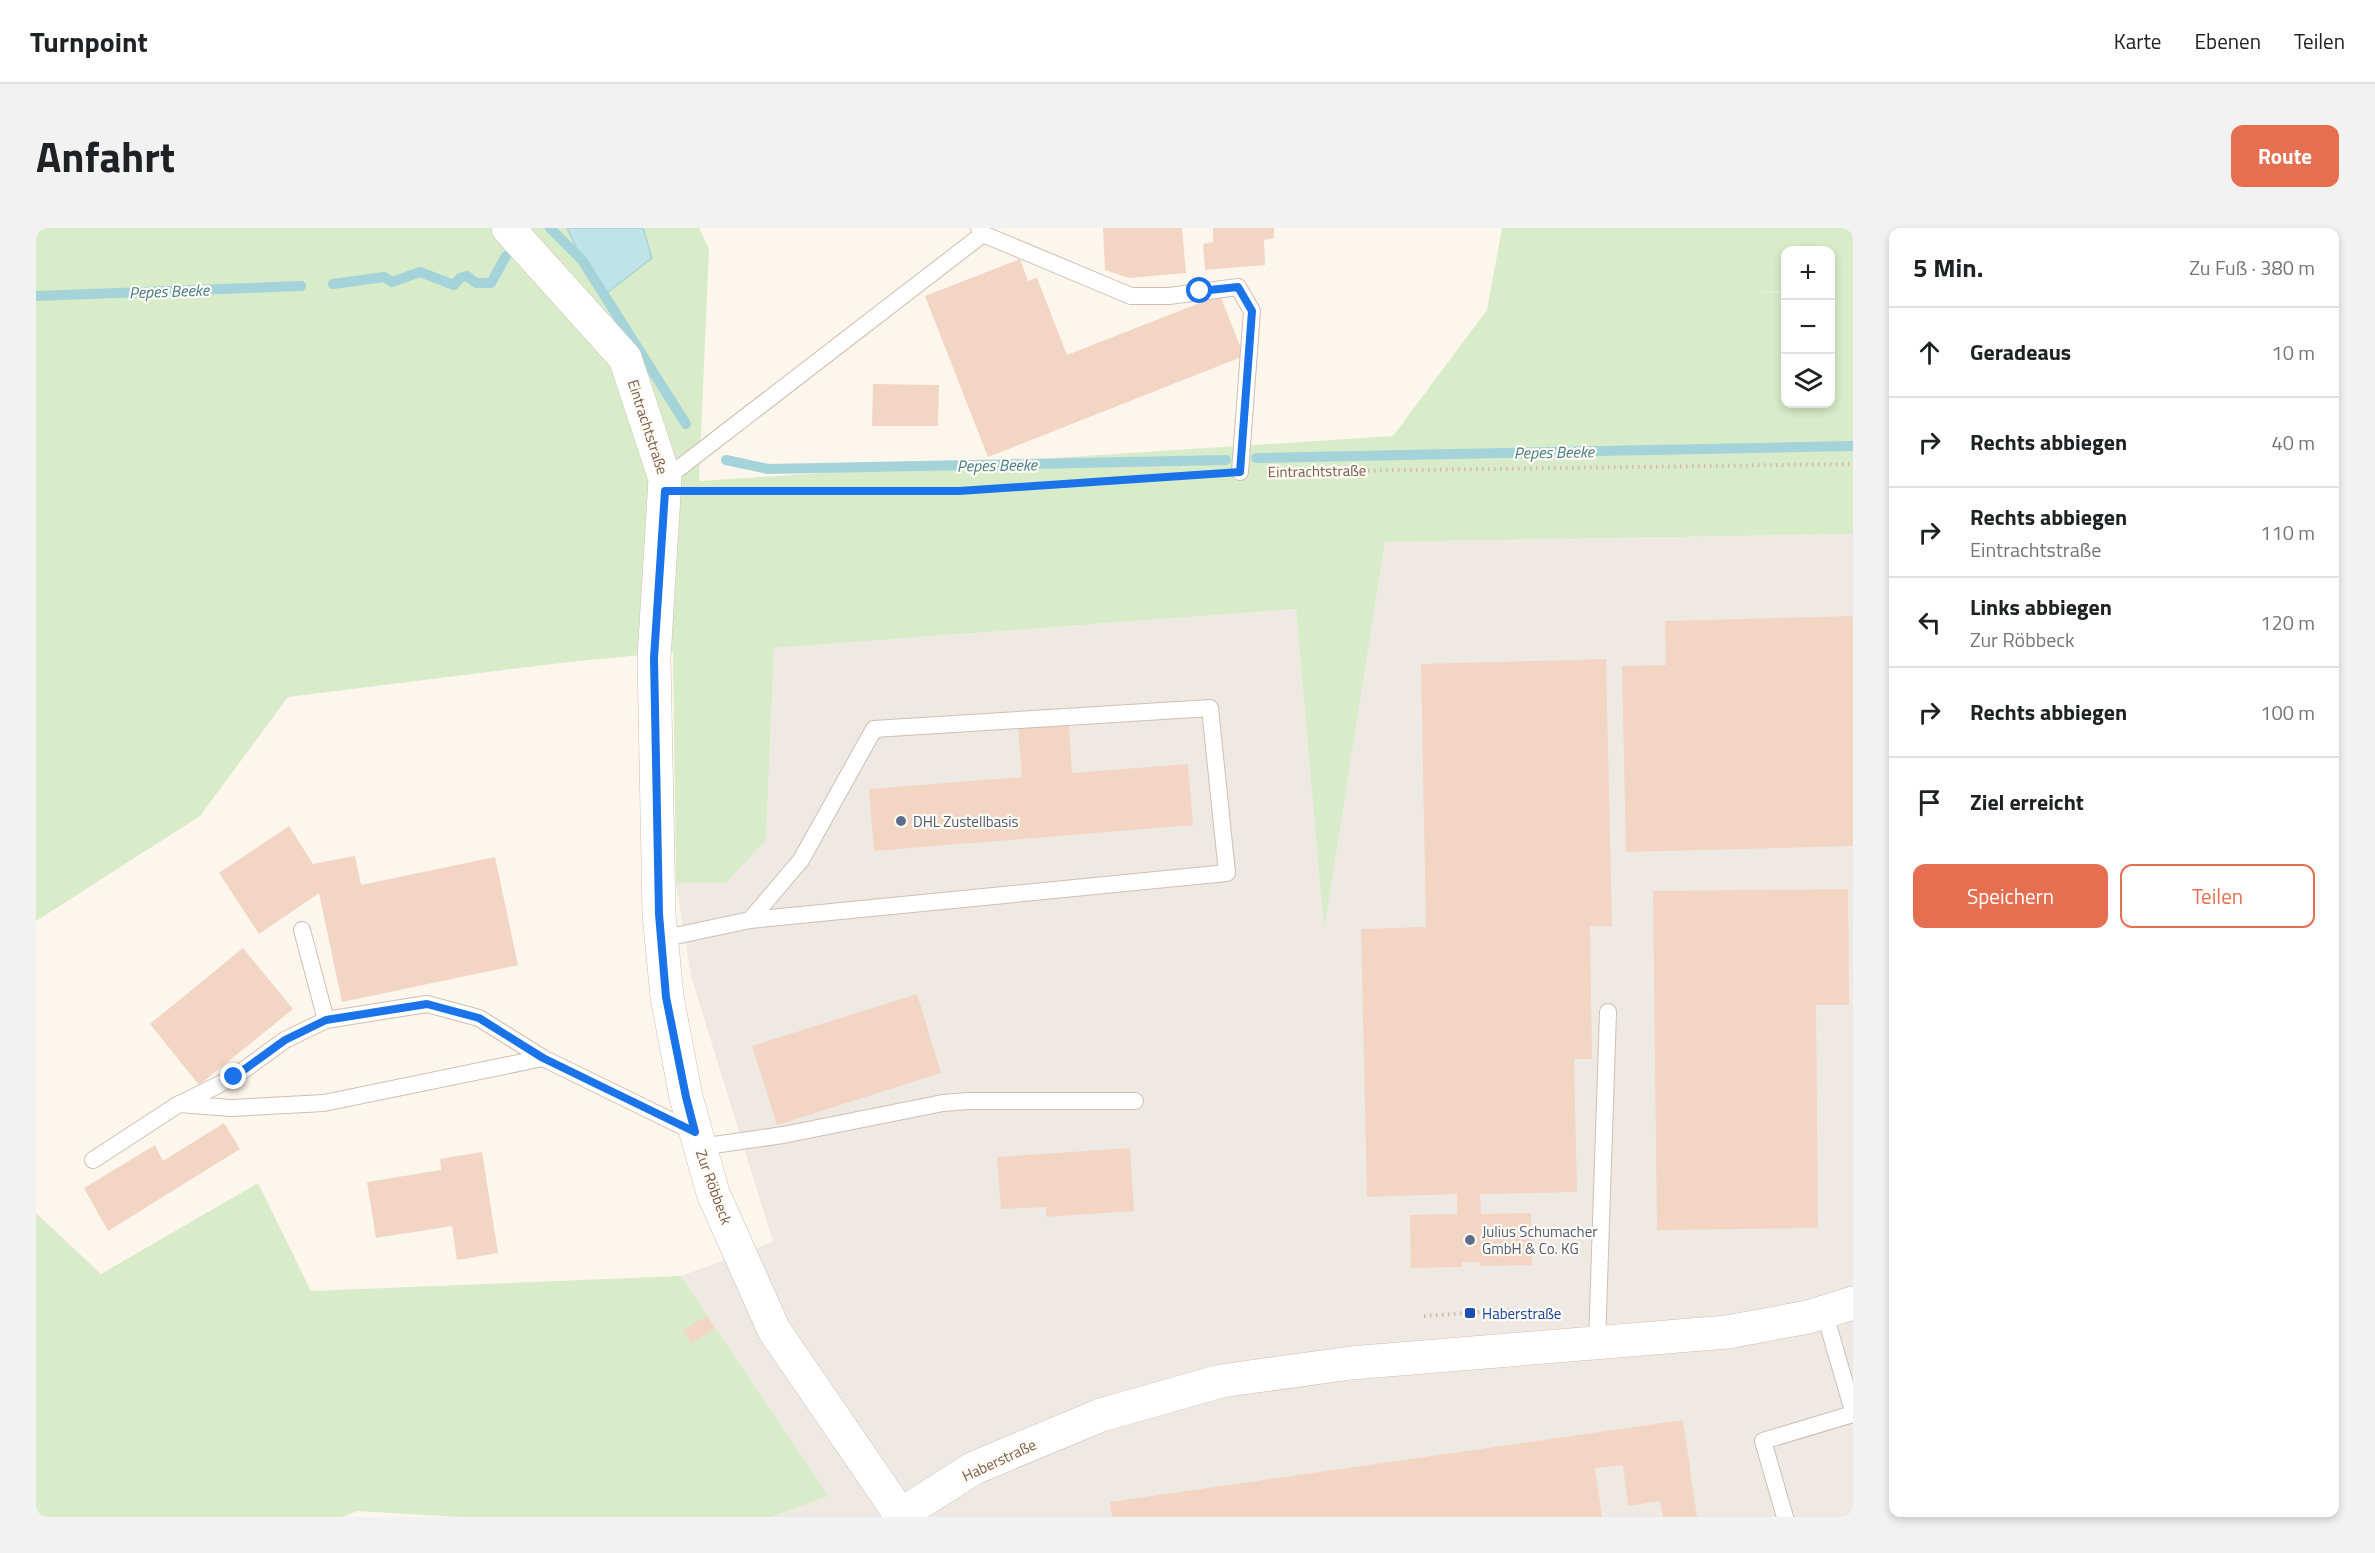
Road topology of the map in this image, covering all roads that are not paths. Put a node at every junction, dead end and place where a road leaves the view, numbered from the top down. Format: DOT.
graph roads {
  1 [pos="508,228"];
  2 [pos="981,231"];
  3 [pos="1240,472"];
  4 [pos="665,485"];
  5 [pos="750,920"];
  6 [pos="302,930"];
  7 [pos="661,939"];
  8 [pos="1608,1012"];
  9 [pos="326,1020"];
  10 [pos="543,1058"];
  11 [pos="1135,1101"];
  12 [pos="179,1104"];
  13 [pos="697,1140"];
  14 [pos="93,1160"];
  15 [pos="1839,1307"];
  16 [pos="1598,1343"];
  17 [pos="1853,1412"];
  18 [pos="900,1516"];
  19 [pos="1785,1517"];
  1 -- 4 [label="street, Eintrachtstraße"];
  2 -- 3 [label="lane"];
  2 -- 4 [label="lane"];
  4 -- 7 [label="street, Zur Röbbeck"];
  5 -- 5 [label="lane"];
  5 -- 7 [label="lane"];
  6 -- 9 [label="lane"];
  7 -- 13 [label="street, Zur Röbbeck"];
  8 -- 16 [label="lane"];
  9 -- 10 [label="lane"];
  9 -- 12 [label="lane"];
  10 -- 12 [label="lane"];
  10 -- 13 [label="lane"];
  11 -- 13 [label="lane"];
  12 -- 14 [label="lane"];
  13 -- 18 [label="street, Zur Röbbeck"];
  15 -- 16 [label="street, Haberstraße"];
  15 -- 17 [label="lane"];
  16 -- 18 [label="street, Haberstraße"];
  17 -- 19 [label="lane"];
}
